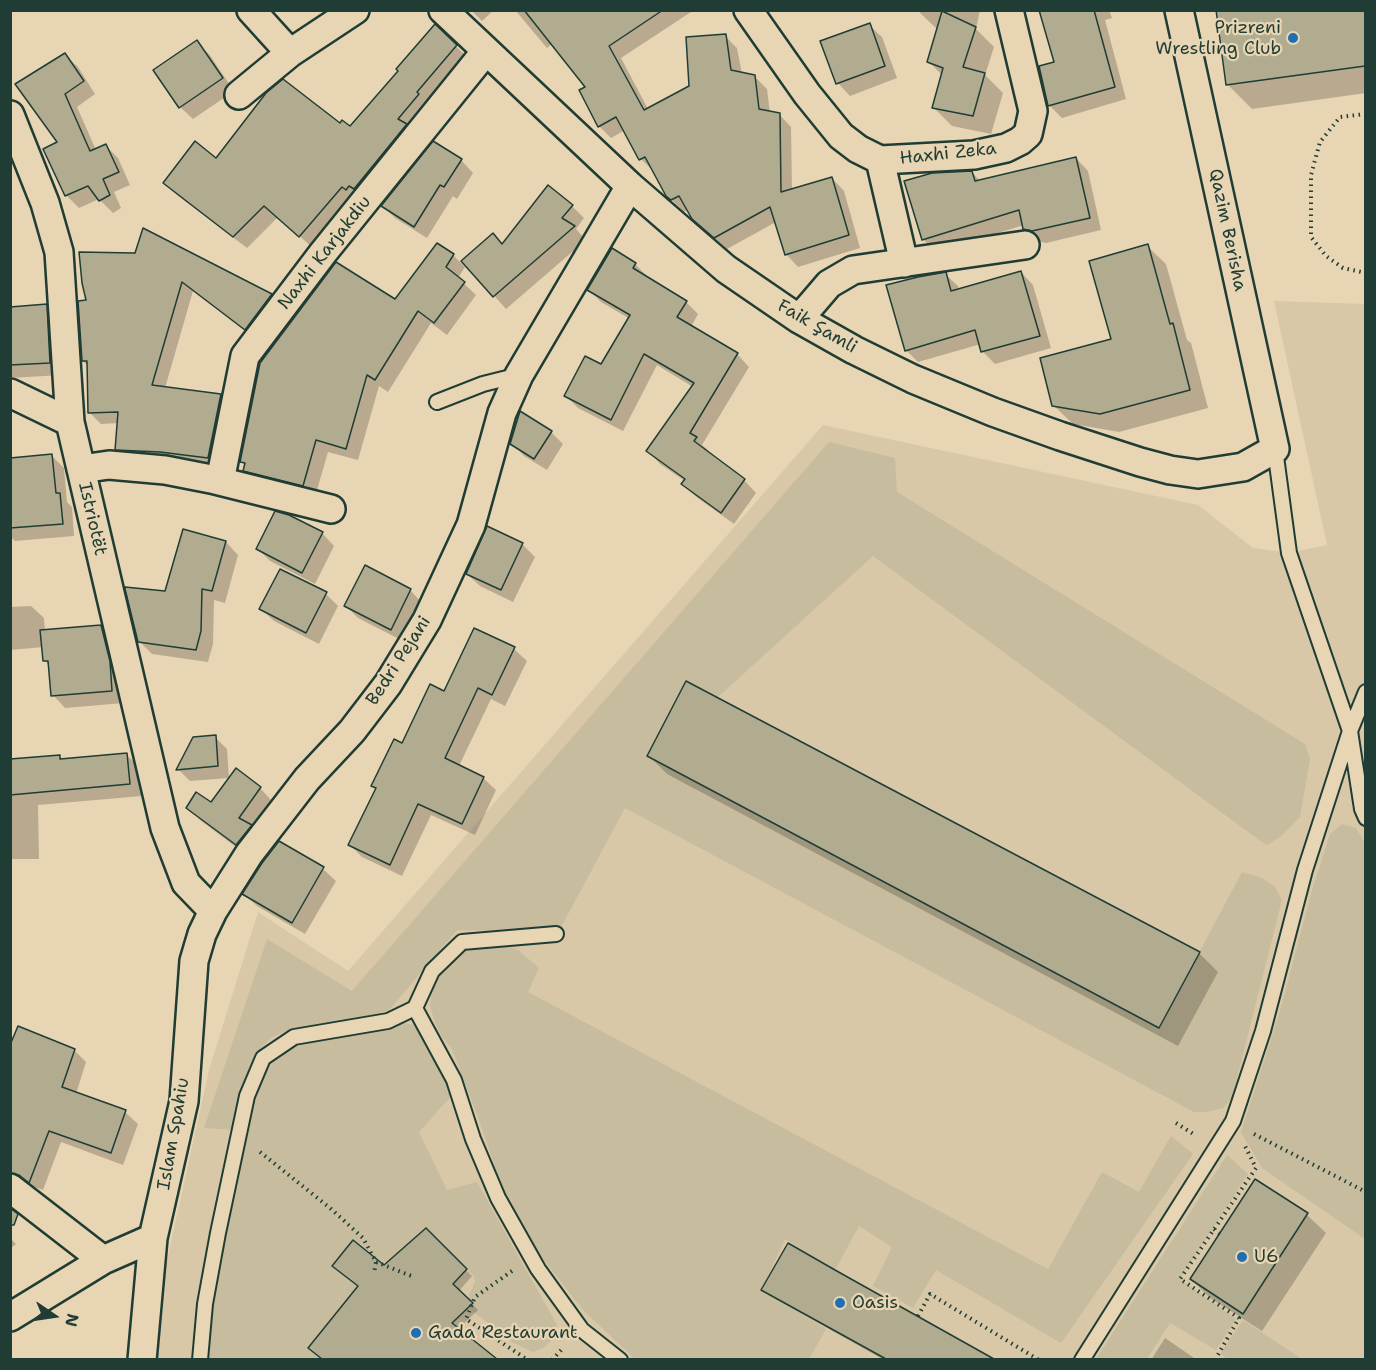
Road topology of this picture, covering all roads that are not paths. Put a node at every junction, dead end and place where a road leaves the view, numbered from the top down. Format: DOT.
graph roads {
  1 [pos="250,10"];
  2 [pos="355,10"];
  3 [pos="442,10"];
  4 [pos="748,10"];
  5 [pos="1009,10"];
  6 [pos="1179,10"];
  7 [pos="486,51"];
  8 [pos="290,53"];
  9 [pos="239,94"];
  10 [pos="10,115"];
  11 [pos="880,160"];
  12 [pos="630,186"];
  13 [pos="1025,245"];
  14 [pos="904,263"];
  15 [pos="799,319"];
  16 [pos="519,375"];
  17 [pos="10,393"];
  18 [pos="437,402"];
  19 [pos="70,422"];
  20 [pos="1275,449"];
  21 [pos="81,469"];
  22 [pos="220,481"];
  23 [pos="331,509"];
  24 [pos="1365,692"];
  25 [pos="1350,731"];
  26 [pos="1365,818"];
  27 [pos="213,911"];
  28 [pos="556,934"];
  29 [pos="415,1008"];
  30 [pos="10,1188"];
  31 [pos="153,1238"];
  32 [pos="103,1260"];
  33 [pos="10,1317"];
  34 [pos="142,1359"];
  35 [pos="200,1359"];
  36 [pos="620,1359"];
  37 [pos="1082,1359"];
  1 -- 8 [label="street"];
  2 -- 8 [label="street"];
  3 -- 7 [label="street, Faik Şamli"];
  4 -- 11 [label="street, Haxhi Zeka"];
  5 -- 11 [label="street, Haxhi Zeka"];
  6 -- 20 [label="street, Qazim Berisha"];
  7 -- 12 [label="street, Faik Şamli"];
  7 -- 22 [label="street, Naxhi Karjakdiu"];
  8 -- 9 [label="street"];
  10 -- 19 [label="street, Istriotët"];
  11 -- 14 [label="street, Haxhi Zeka"];
  12 -- 15 [label="street, Faik Şamli"];
  12 -- 16 [label="street, Bedri Pejani"];
  13 -- 14 [label="street"];
  14 -- 15 [label="street"];
  15 -- 20 [label="street, Faik Şamli"];
  16 -- 18 [label="lane"];
  16 -- 27 [label="street, Bedri Pejani"];
  17 -- 19 [label="street"];
  19 -- 21 [label="street, Istriotët"];
  20 -- 25 [label="lane"];
  21 -- 22 [label="street"];
  21 -- 27 [label="street, Istriotët"];
  22 -- 23 [label="street"];
  24 -- 25 [label="lane"];
  25 -- 26 [label="lane"];
  25 -- 37 [label="lane"];
  27 -- 31 [label="street, Islam Spahiu"];
  28 -- 29 [label="lane"];
  29 -- 35 [label="lane"];
  29 -- 36 [label="lane"];
  30 -- 32 [label="street"];
  31 -- 32 [label="street"];
  31 -- 34 [label="street, Islam Spahiu"];
  32 -- 33 [label="street"];
}
